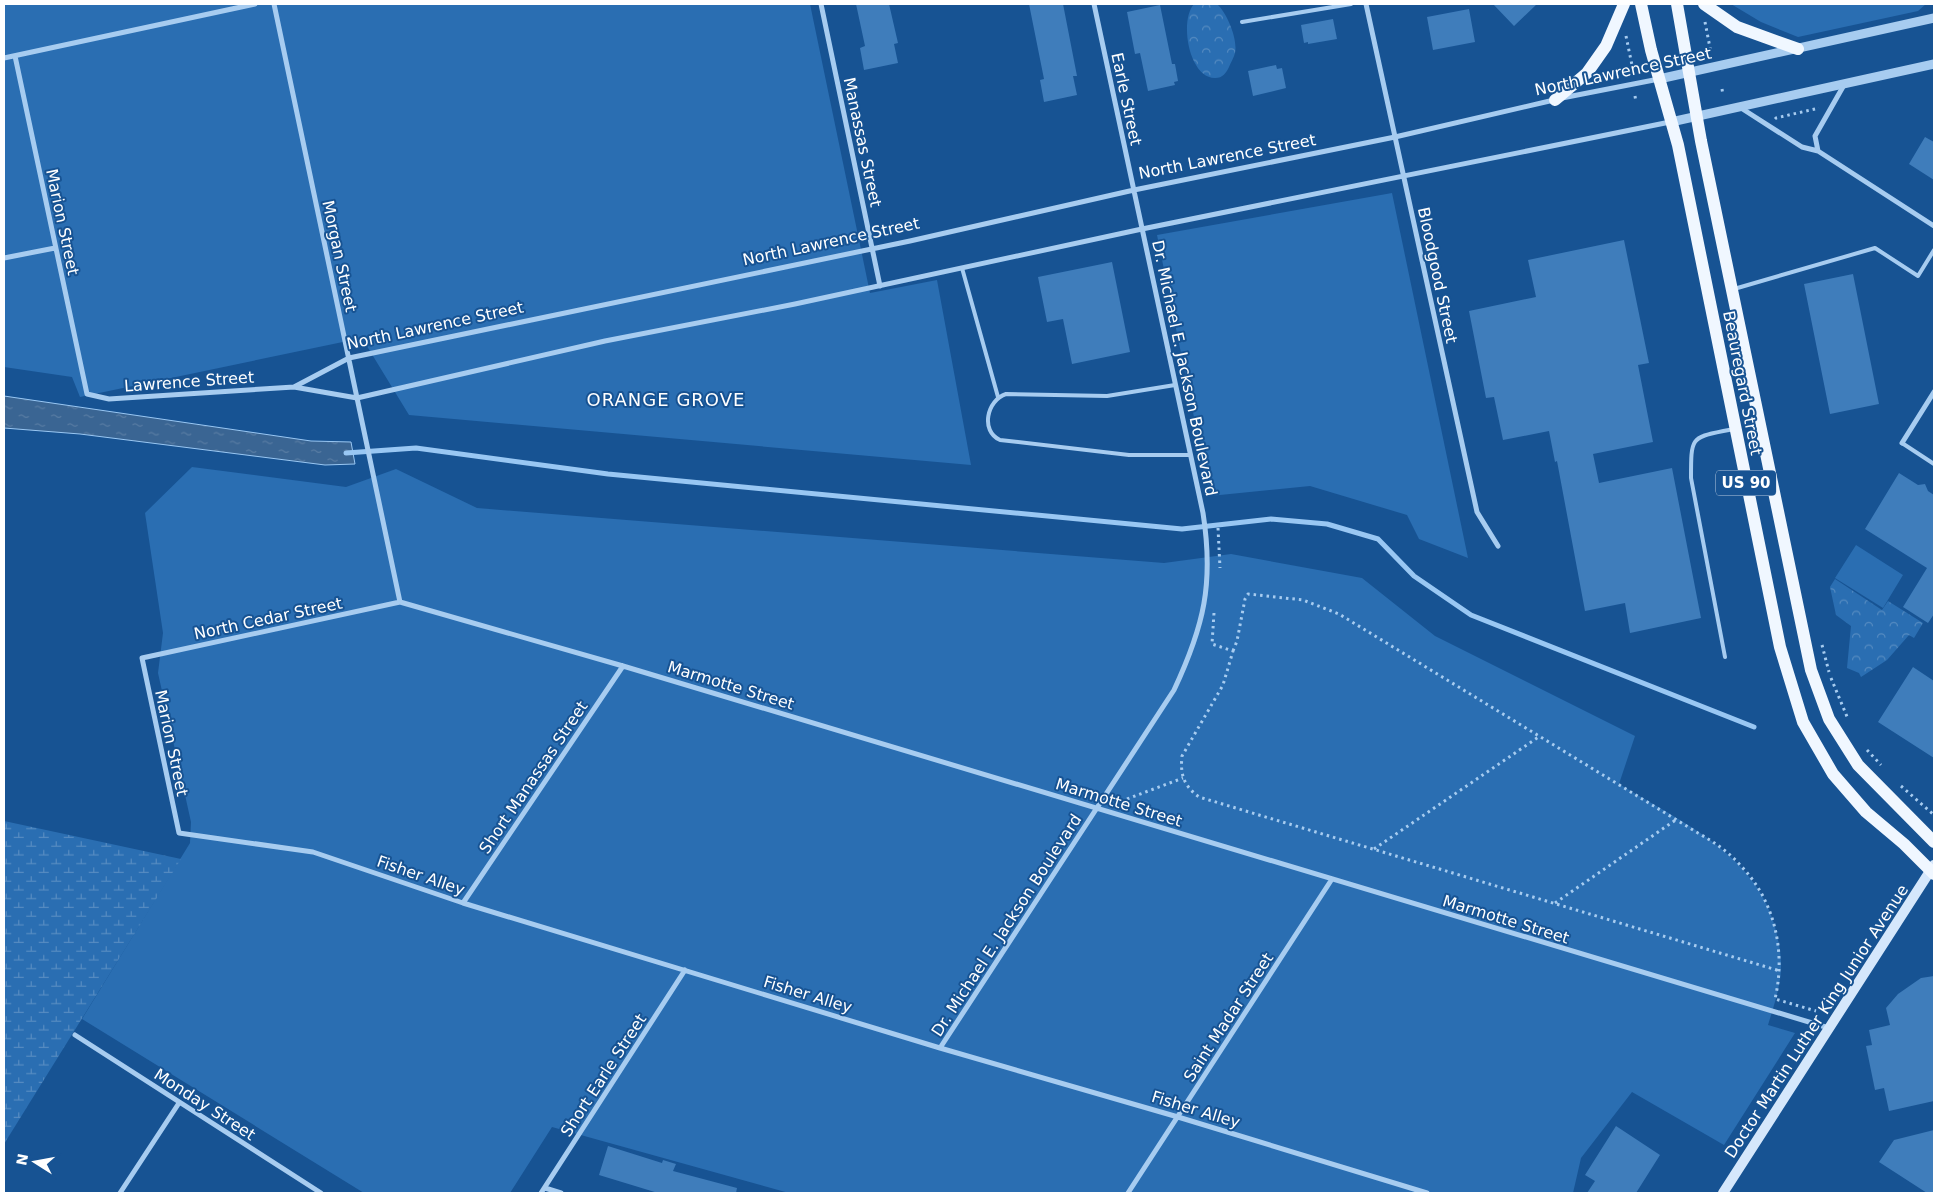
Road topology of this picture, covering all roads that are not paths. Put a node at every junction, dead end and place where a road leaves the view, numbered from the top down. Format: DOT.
graph roads {
  1 [pos="255,4"];
  2 [pos="274,4"];
  3 [pos="821,4"];
  4 [pos="1094,4"];
  5 [pos="1352,4"];
  6 [pos="1366,4"];
  7 [pos="1624,4"];
  8 [pos="1641,4"];
  9 [pos="1677,4"];
  10 [pos="1704,10"];
  11 [pos="1934,18"];
  12 [pos="1242,22"];
  13 [pos="1798,49"];
  14 [pos="15,56"];
  15 [pos="4,58"];
  16 [pos="1934,64"];
  17 [pos="1690,72"];
  18 [pos="1659,79"];
  19 [pos="1844,84"];
  20 [pos="1555,100"];
  21 [pos="1741,108"];
  22 [pos="1697,117"];
  23 [pos="1671,122"];
  24 [pos="1395,137"];
  25 [pos="1818,151"];
  26 [pos="1404,177"];
  27 [pos="1134,190"];
  28 [pos="1934,226"];
  29 [pos="1142,229"];
  30 [pos="55,248"];
  31 [pos="872,248"];
  32 [pos="1934,250"];
  33 [pos="4,258"];
  34 [pos="962,268"];
  35 [pos="880,286"];
  36 [pos="1732,289"];
  37 [pos="348,358"];
  38 [pos="1175,385"];
  39 [pos="294,387"];
  40 [pos="1934,392"];
  41 [pos="87,394"];
  42 [pos="998,397"];
  43 [pos="357,398"];
  44 [pos="1735,428"];
  45 [pos="1902,444"];
  46 [pos="1190,455"];
  47 [pos="1934,464"];
  48 [pos="1498,546"];
  49 [pos="400,602"];
  50 [pos="142,658"];
  51 [pos="1725,658"];
  52 [pos="623,666"];
  53 [pos="1098,809"];
  54 [pos="179,834"];
  55 [pos="1934,842"];
  56 [pos="1933,870"];
  57 [pos="1332,879"];
  58 [pos="463,903"];
  59 [pos="685,970"];
  60 [pos="1829,1028"];
  61 [pos="75,1035"];
  62 [pos="940,1048"];
  63 [pos="179,1103"];
  64 [pos="1178,1117"];
  65 [pos="545,1188"];
  66 [pos="120,1193"];
  67 [pos="322,1193"];
  68 [pos="541,1193"];
  69 [pos="561,1193"];
  70 [pos="1128,1193"];
  71 [pos="1427,1193"];
  72 [pos="1723,1193"];
  1 -- 14 [label="street"];
  2 -- 37 [label="street, Morgan Street"];
  3 -- 31 [label="street, Manassas Street"];
  4 -- 27 [label="street, Earle Street"];
  5 -- 12 [label="lane"];
  6 -- 24 [label="street, Bloodgood Street"];
  7 -- 20 [label="main road"];
  8 -- 18 [label="main road, Beauregard Street / US 90"];
  9 -- 17 [label="main road, Beauregard Street / US 90"];
  10 -- 13 [label="main road"];
  11 -- 13 [label="street, North Lawrence Street"];
  13 -- 17 [label="street, North Lawrence Street"];
  14 -- 15 [label="street"];
  14 -- 30 [label="street, Marion Street"];
  16 -- 19 [label="street"];
  17 -- 18 [label="street, North Lawrence Street"];
  17 -- 22 [label="main road, Beauregard Street / US 90"];
  18 -- 20 [label="street, North Lawrence Street"];
  18 -- 23 [label="main road, Beauregard Street / US 90"];
  19 -- 21 [label="street"];
  19 -- 25 [label="street"];
  20 -- 24 [label="street, North Lawrence Street"];
  21 -- 22 [label="street"];
  21 -- 25 [label="street"];
  22 -- 23 [label="street"];
  22 -- 36 [label="main road, Beauregard Street / US 90"];
  23 -- 26 [label="street"];
  23 -- 44 [label="main road, Beauregard Street / US 90"];
  24 -- 26 [label="street, Bloodgood Street"];
  24 -- 27 [label="street, North Lawrence Street"];
  25 -- 28 [label="street"];
  26 -- 29 [label="street"];
  26 -- 48 [label="street, Bloodgood Street"];
  27 -- 29 [label="street, Earle Street"];
  27 -- 31 [label="street, North Lawrence Street"];
  29 -- 34 [label="street"];
  29 -- 38 [label="street, Dr. Michael E. Jackson Boulevard"];
  30 -- 33 [label="street"];
  30 -- 41 [label="street, Marion Street"];
  31 -- 35 [label="street, Manassas Street"];
  31 -- 37 [label="street, North Lawrence Street"];
  32 -- 36 [label="lane"];
  34 -- 35 [label="street"];
  34 -- 42 [label="lane"];
  35 -- 43 [label="street"];
  36 -- 55 [label="main road, Beauregard Street / US 90"];
  37 -- 39 [label="street, North Lawrence Street"];
  37 -- 43 [label="street, Morgan Street"];
  38 -- 42 [label="lane"];
  38 -- 46 [label="street, Dr. Michael E. Jackson Boulevard"];
  39 -- 41 [label="street, Lawrence Street"];
  39 -- 43 [label="street"];
  40 -- 45 [label="street"];
  42 -- 46 [label="lane"];
  43 -- 49 [label="street, Morgan Street"];
  44 -- 51 [label="lane"];
  44 -- 56 [label="main road, Beauregard Street / US 90"];
  45 -- 47 [label="lane"];
  46 -- 53 [label="street, Dr. Michael E. Jackson Boulevard"];
  49 -- 50 [label="street, North Cedar Street"];
  49 -- 52 [label="street, Marmotte Street"];
  50 -- 54 [label="street, Marion Street"];
  52 -- 53 [label="street, Marmotte Street"];
  52 -- 58 [label="street, Short Manassas Street"];
  53 -- 57 [label="street, Marmotte Street"];
  53 -- 62 [label="street, Dr. Michael E. Jackson Boulevard"];
  54 -- 58 [label="street, Fisher Alley"];
  56 -- 60 [label="main road, Doctor Martin Luther King Junior Avenue"];
  57 -- 60 [label="street, Marmotte Street"];
  57 -- 64 [label="street, Saint Madar Street"];
  58 -- 59 [label="street, Fisher Alley"];
  59 -- 62 [label="street, Fisher Alley"];
  59 -- 65 [label="street, Short Earle Street"];
  60 -- 72 [label="main road, Doctor Martin Luther King Junior Avenue"];
  61 -- 63 [label="street, Monday Street"];
  62 -- 64 [label="street, Fisher Alley"];
  63 -- 66 [label="street"];
  63 -- 67 [label="street, Monday Street"];
  64 -- 70 [label="street, Saint Madar Street"];
  64 -- 71 [label="street, Fisher Alley"];
  65 -- 68 [label="street, Short Earle Street"];
  65 -- 69 [label="street"];
}
